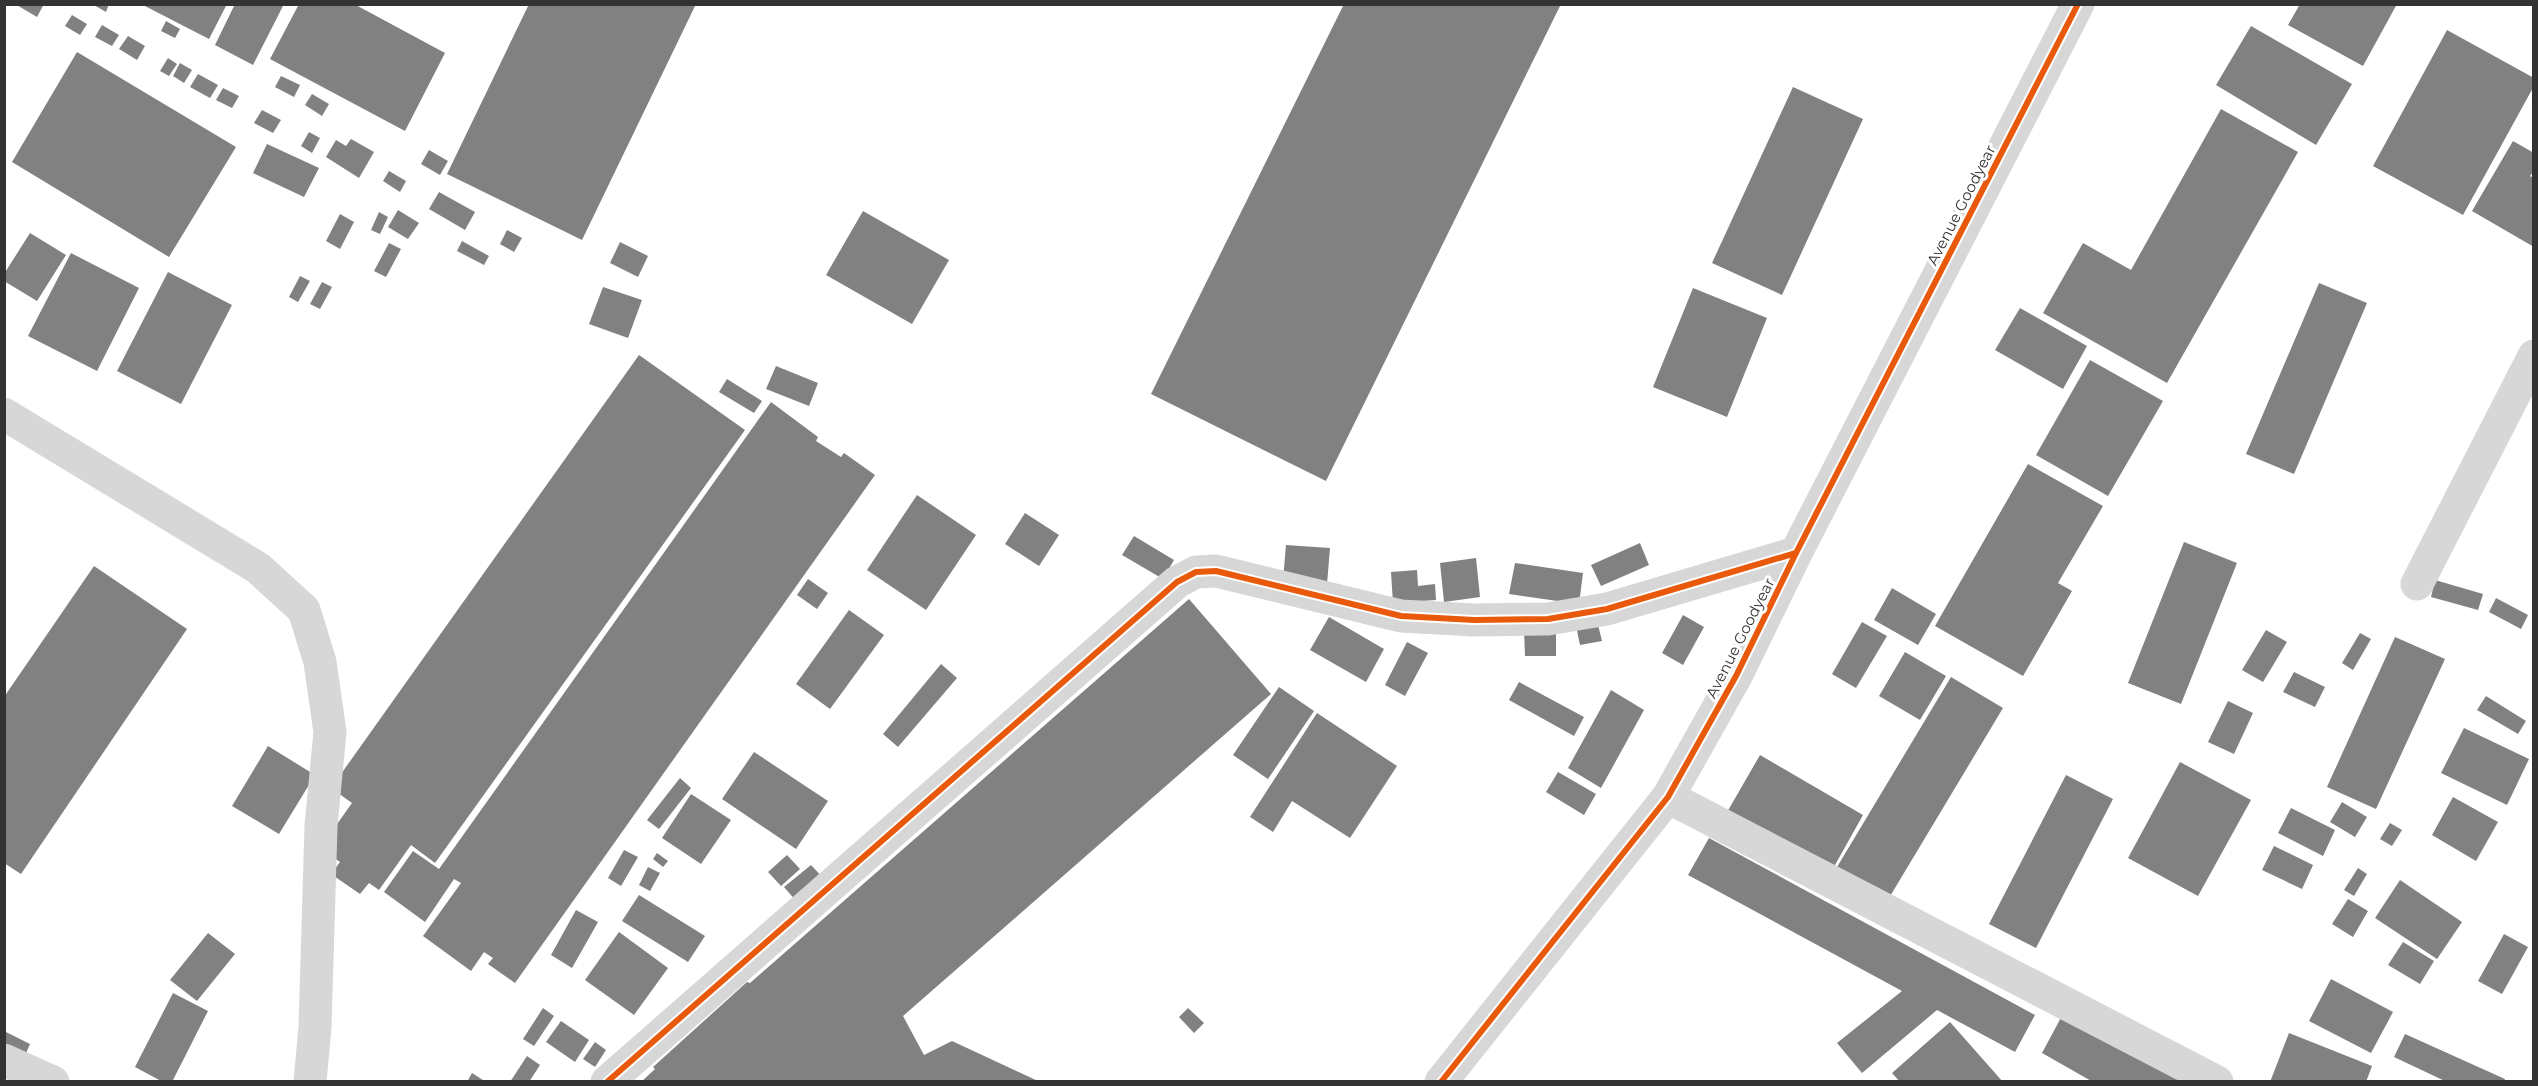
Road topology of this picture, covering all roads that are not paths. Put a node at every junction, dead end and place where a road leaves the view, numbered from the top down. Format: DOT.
graph roads {
  1 [pos="2078,4"];
  2 [pos="2534,356"];
  3 [pos="4,414"];
  4 [pos="1796,553"];
  5 [pos="2417,584"];
  6 [pos="1668,797"];
  7 [pos="4,1060"];
  8 [pos="1450,1079"];
  9 [pos="52,1082"];
  10 [pos="310,1082"];
  11 [pos="607,1082"];
  12 [pos="2217,1082"];
  1 -- 4 [label="street, Avenue Goodyear"];
  2 -- 5 [label="street"];
  3 -- 10 [label="street"];
  4 -- 6 [label="street, Avenue Goodyear"];
  4 -- 11 [label="street"];
  6 -- 8 [label="street, Avenue Goodyear"];
  6 -- 12 [label="street"];
  7 -- 9 [label="street"];
}
